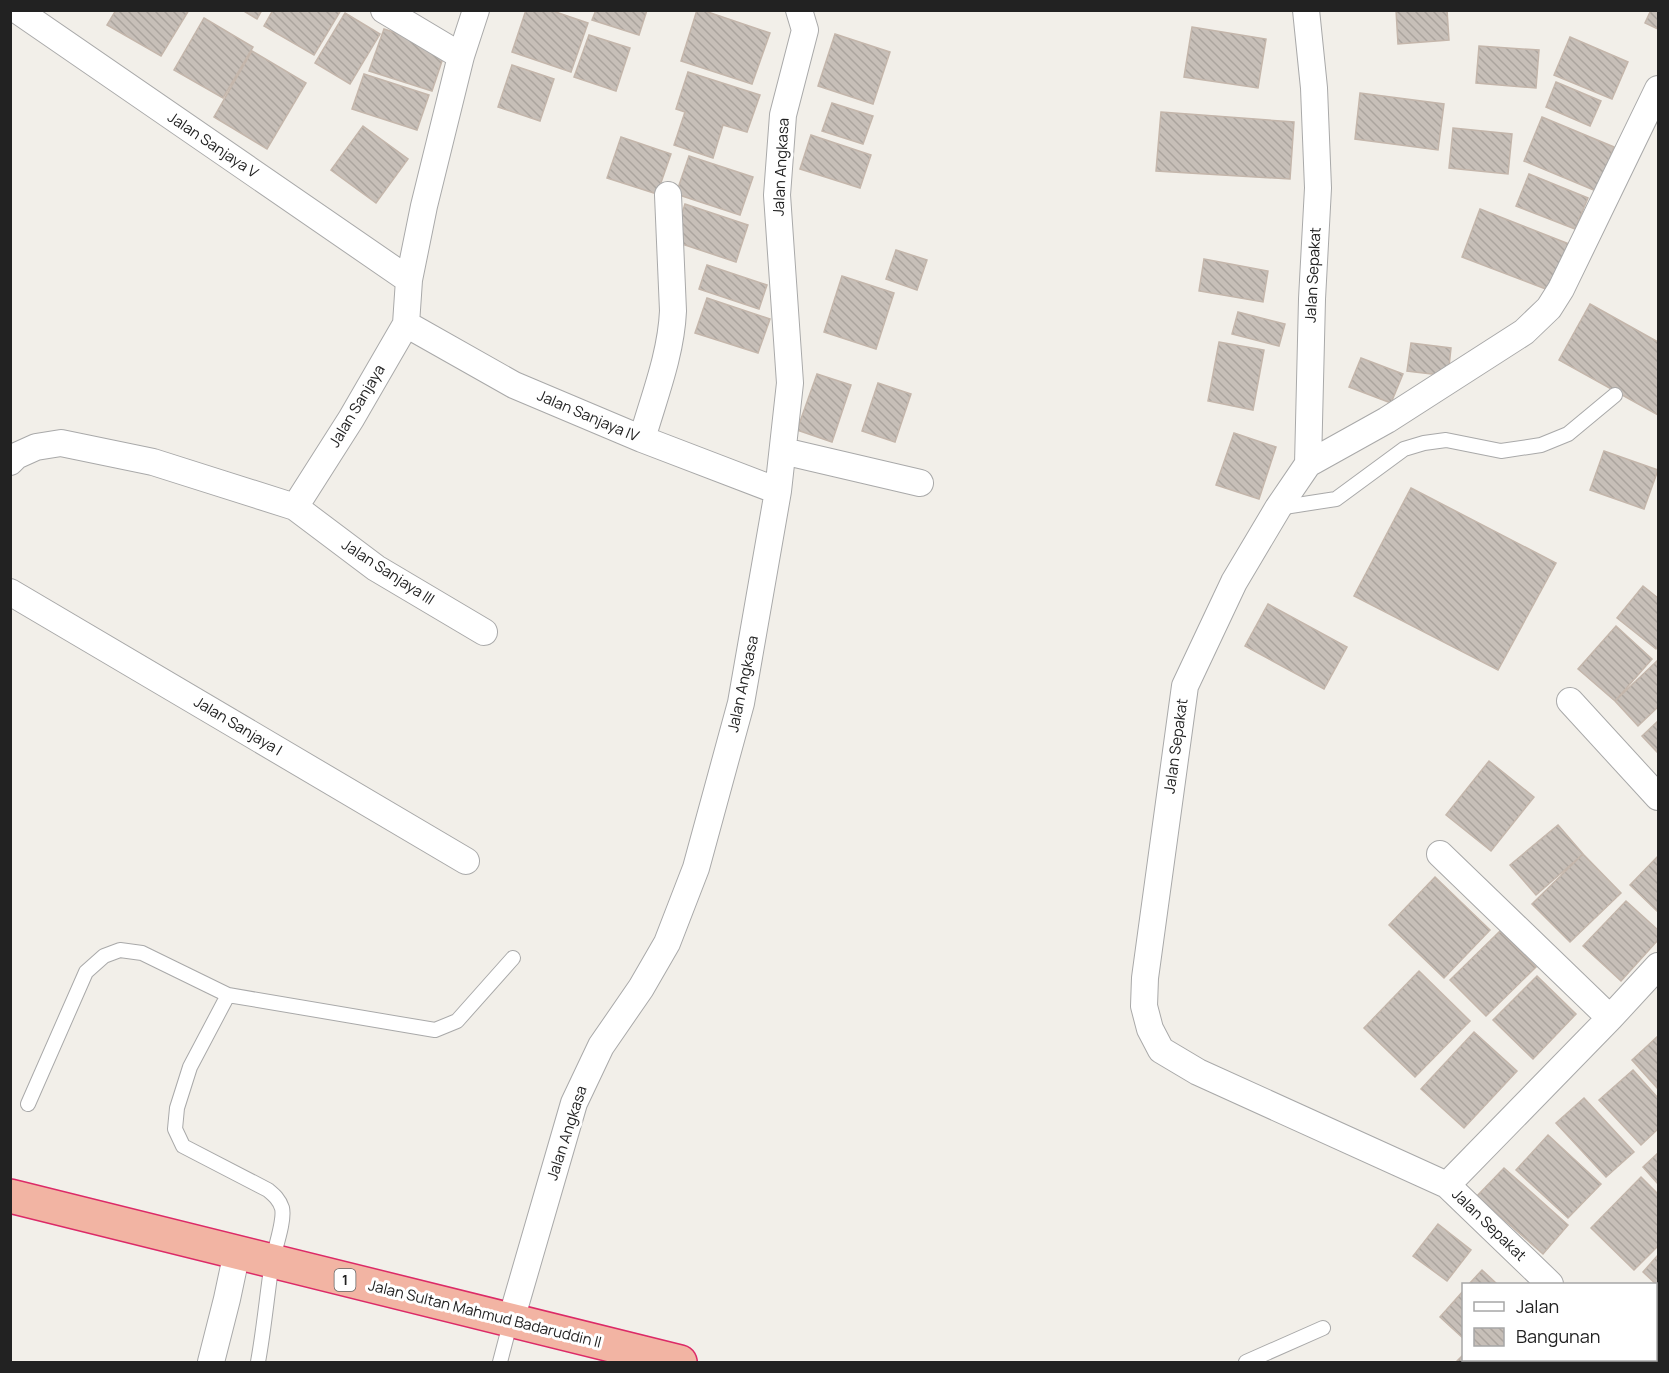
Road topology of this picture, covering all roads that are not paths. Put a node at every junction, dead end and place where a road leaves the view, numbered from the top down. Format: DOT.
graph roads {
  1 [pos="17,10"];
  2 [pos="384,10"];
  3 [pos="476,10"];
  4 [pos="799,10"];
  5 [pos="1306,10"];
  6 [pos="461,56"];
  7 [pos="1659,89"];
  8 [pos="668,195"];
  9 [pos="409,280"];
  10 [pos="406,324"];
  11 [pos="1615,395"];
  12 [pos="642,439"];
  13 [pos="783,452"];
  14 [pos="10,462"];
  15 [pos="1308,465"];
  16 [pos="920,483"];
  17 [pos="777,491"];
  18 [pos="295,507"];
  19 [pos="1278,508"];
  20 [pos="10,592"];
  21 [pos="484,632"];
  22 [pos="1570,701"];
  23 [pos="1659,797"];
  24 [pos="1440,854"];
  25 [pos="466,861"];
  26 [pos="513,958"];
  27 [pos="1659,966"];
  28 [pos="228,995"];
  29 [pos="1610,1018"];
  30 [pos="28,1104"];
  31 [pos="1447,1185"];
  32 [pos="10,1196"];
  33 [pos="237,1252"];
  34 [pos="272,1261"];
  35 [pos="1549,1283"];
  36 [pos="511,1320"];
  37 [pos="1323,1328"];
  38 [pos="211,1362"];
  39 [pos="258,1362"];
  40 [pos="500,1362"];
  41 [pos="680,1362"];
  42 [pos="1246,1362"];
  1 -- 9 [label="street, Jalan Sanjaya V"];
  2 -- 6 [label="street"];
  3 -- 6 [label="street, Jalan Sanjaya"];
  4 -- 13 [label="street, Jalan Angkasa"];
  5 -- 15 [label="street, Jalan Sepakat"];
  6 -- 9 [label="street, Jalan Sanjaya"];
  7 -- 15 [label="street"];
  8 -- 12 [label="street"];
  9 -- 10 [label="street, Jalan Sanjaya"];
  10 -- 12 [label="street, Jalan Sanjaya IV"];
  10 -- 18 [label="street, Jalan Sanjaya"];
  11 -- 19 [label="lane"];
  12 -- 17 [label="street, Jalan Sanjaya IV"];
  13 -- 16 [label="street"];
  13 -- 17 [label="street, Jalan Angkasa"];
  14 -- 18 [label="street"];
  15 -- 19 [label="street, Jalan Sepakat"];
  17 -- 36 [label="street, Jalan Angkasa"];
  18 -- 21 [label="street, Jalan Sanjaya III"];
  19 -- 31 [label="street, Jalan Sepakat"];
  20 -- 25 [label="street, Jalan Sanjaya I"];
  22 -- 23 [label="street"];
  24 -- 29 [label="street"];
  26 -- 28 [label="lane"];
  27 -- 29 [label="street"];
  28 -- 30 [label="lane"];
  28 -- 34 [label="lane"];
  29 -- 31 [label="street"];
  31 -- 35 [label="street, Jalan Sepakat"];
  32 -- 33 [label="highway, Jalan Sultan Mahmud Badaruddin II / 1"];
  33 -- 34 [label="highway, Jalan Sultan Mahmud Badaruddin II / 1"];
  33 -- 38 [label="street"];
  34 -- 36 [label="highway, Jalan Sultan Mahmud Badaruddin II / 1"];
  34 -- 39 [label="lane"];
  36 -- 40 [label="lane"];
  36 -- 41 [label="highway, Jalan Sultan Mahmud Badaruddin II / 1"];
  37 -- 42 [label="lane"];
}
